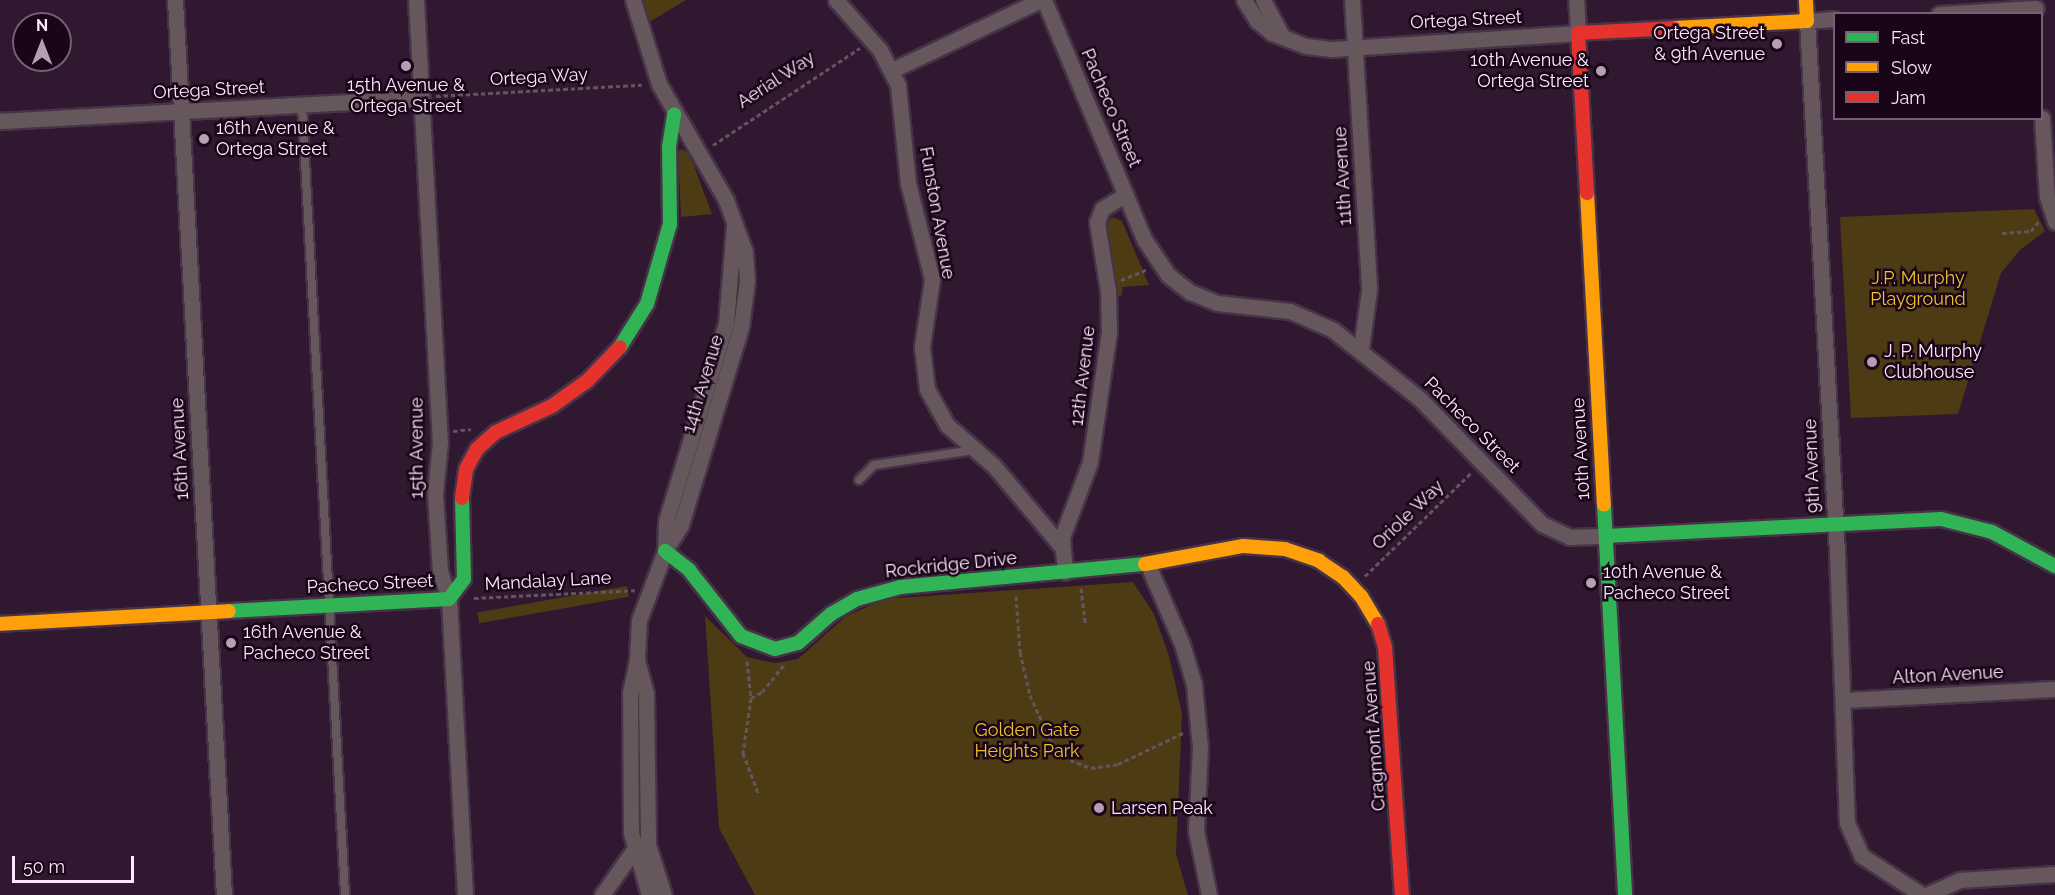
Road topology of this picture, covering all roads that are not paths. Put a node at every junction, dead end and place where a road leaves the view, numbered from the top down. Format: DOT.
graph roads {
  1 [pos="175,0"];
  2 [pos="416,0"];
  3 [pos="633,0"];
  4 [pos="836,0"];
  5 [pos="1042,0"];
  6 [pos="1244,0"];
  7 [pos="1263,0"];
  8 [pos="1352,0"];
  9 [pos="1576,0"];
  10 [pos="1806,0"];
  11 [pos="2036,7"];
  12 [pos="1967,12"];
  13 [pos="1833,19"];
  14 [pos="1807,21"];
  15 [pos="1578,33"];
  16 [pos="1282,36"];
  17 [pos="1355,46"];
  18 [pos="892,70"];
  19 [pos="426,97"];
  20 [pos="302,105"];
  21 [pos="181,111"];
  22 [pos="674,114"];
  23 [pos="2043,119"];
  24 [pos="2042,120"];
  25 [pos="0,121"];
  26 [pos="2055,135"];
  27 [pos="1126,194"];
  28 [pos="2055,222"];
  29 [pos="1361,349"];
  30 [pos="975,450"];
  31 [pos="859,480"];
  32 [pos="1834,523"];
  33 [pos="1606,536"];
  34 [pos="1061,546"];
  35 [pos="665,551"];
  36 [pos="1148,565"];
  37 [pos="2055,566"];
  38 [pos="1072,572"];
  39 [pos="448,599"];
  40 [pos="329,606"];
  41 [pos="209,613"];
  42 [pos="0,624"];
  43 [pos="637,660"];
  44 [pos="2055,689"];
  45 [pos="1843,700"];
  46 [pos="633,851"];
  47 [pos="2055,874"];
  48 [pos="224,895"];
  49 [pos="345,895"];
  50 [pos="465,895"];
  51 [pos="602,895"];
  52 [pos="649,895"];
  53 [pos="664,895"];
  54 [pos="1209,895"];
  55 [pos="1402,895"];
  56 [pos="1625,895"];
  57 [pos="1924,895"];
  1 -- 21 [label="street, 16th Avenue"];
  2 -- 19 [label="street, 15th Avenue"];
  3 -- 22 [label="street, 14th Avenue"];
  4 -- 18 [label="street, Funston Avenue"];
  5 -- 18 [label="street"];
  5 -- 27 [label="street, Pacheco Street"];
  6 -- 16 [label="street, Ortega Street"];
  7 -- 16 [label="street"];
  8 -- 17 [label="street, 11th Avenue"];
  9 -- 15 [label="street, 10th Avenue"];
  10 -- 14 [label="street, 9th Avenue"];
  11 -- 12 [label="street"];
  13 -- 14 [label="street, Ortega Street"];
  14 -- 15 [label="street, Ortega Street"];
  14 -- 32 [label="street, 9th Avenue"];
  15 -- 17 [label="street, Ortega Street"];
  15 -- 33 [label="street, 10th Avenue"];
  16 -- 17 [label="street, Ortega Street"];
  17 -- 29 [label="street, 11th Avenue"];
  18 -- 30 [label="street, Funston Avenue"];
  19 -- 20 [label="street, Ortega Street"];
  19 -- 39 [label="street, 15th Avenue"];
  20 -- 21 [label="street, Ortega Street"];
  20 -- 40 [label="lane"];
  21 -- 25 [label="street, Ortega Street"];
  21 -- 41 [label="street, 16th Avenue"];
  22 -- 35 [label="street, 14th Avenue"];
  22 -- 39 [label="street, Pacheco Street"];
  23 -- 26 [label="street"];
  24 -- 28 [label="street"];
  27 -- 29 [label="street, Pacheco Street"];
  27 -- 34 [label="street, 12th Avenue"];
  29 -- 33 [label="street, Pacheco Street"];
  30 -- 31 [label="lane"];
  30 -- 34 [label="street, Funston Avenue"];
  32 -- 33 [label="street, Pacheco Street"];
  32 -- 37 [label="street, Pacheco Street"];
  32 -- 45 [label="street, 9th Avenue"];
  33 -- 56 [label="street, 10th Avenue"];
  34 -- 38 [label="street, 12th Avenue"];
  35 -- 38 [label="street, Rockridge Drive"];
  35 -- 43 [label="street, 14th Avenue"];
  36 -- 38 [label="street, Rockridge Drive"];
  36 -- 54 [label="street"];
  36 -- 55 [label="street, Cragmont Avenue"];
  39 -- 40 [label="street, Pacheco Street"];
  39 -- 50 [label="street, 15th Avenue"];
  40 -- 41 [label="street, Pacheco Street"];
  40 -- 49 [label="lane"];
  41 -- 42 [label="street, Pacheco Street"];
  41 -- 48 [label="street, 16th Avenue"];
  43 -- 46 [label="street, 14th Avenue"];
  43 -- 53 [label="street, 14th Avenue"];
  44 -- 45 [label="street, Alton Avenue"];
  45 -- 57 [label="street, 9th Avenue"];
  46 -- 51 [label="street"];
  46 -- 52 [label="street, 14th Avenue"];
  47 -- 57 [label="street"];
}
